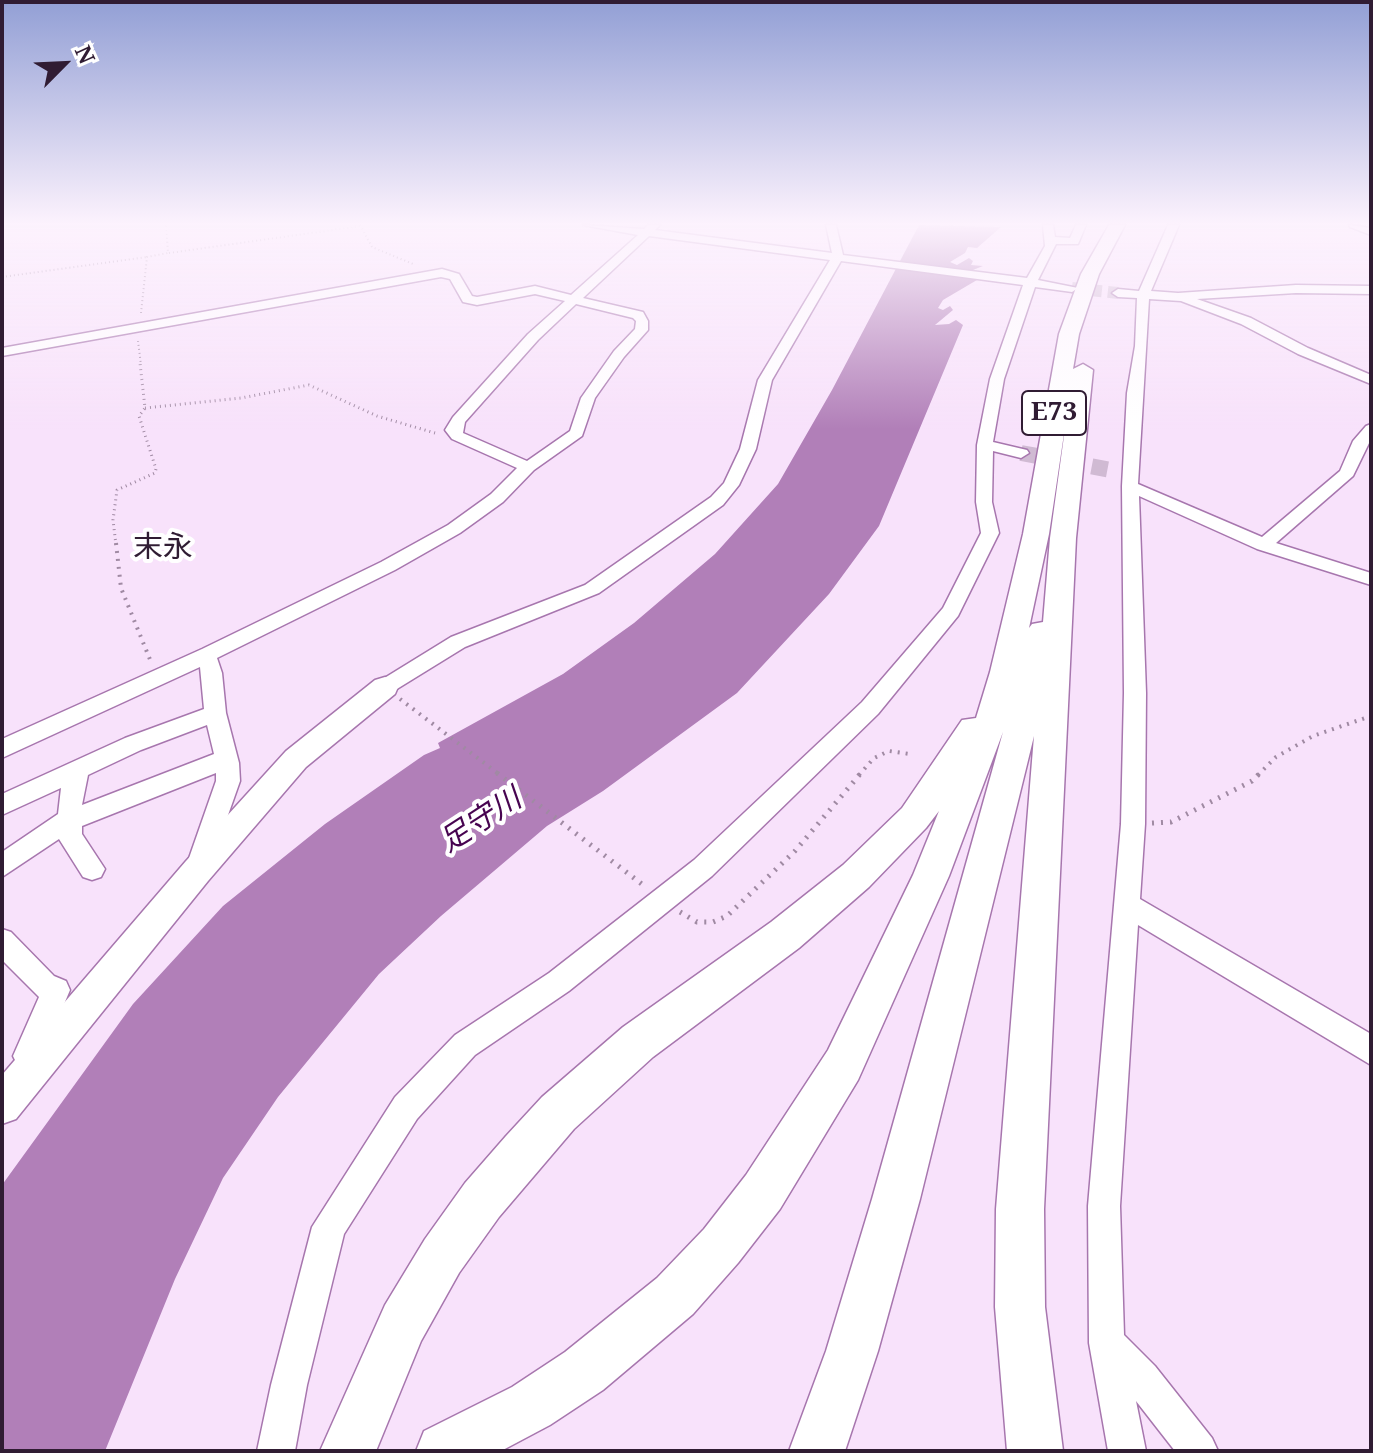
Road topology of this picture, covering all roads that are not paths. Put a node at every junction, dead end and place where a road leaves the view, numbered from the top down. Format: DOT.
graph roads {
  1 [pos="332,293"];
  2 [pos="464,293"];
  3 [pos="520,293"];
  4 [pos="548,293"];
  5 [pos="583,293"];
  6 [pos="818,293"];
  7 [pos="1023,293"];
  8 [pos="1083,293"];
  9 [pos="1103,293"];
  10 [pos="1118,293"];
  11 [pos="1144,293"];
  12 [pos="1240,293"];
  13 [pos="1143,296"];
  14 [pos="1178,297"];
  15 [pos="576,299"];
  16 [pos="2,352"];
  17 [pos="1371,380"];
  18 [pos="1371,429"];
  19 [pos="985,445"];
  20 [pos="1021,453"];
  21 [pos="528,467"];
  22 [pos="1111,470"];
  23 [pos="1130,480"];
  24 [pos="1063,538"];
  25 [pos="1263,545"];
  26 [pos="1371,579"];
  27 [pos="1019,610"];
  28 [pos="206,655"];
  29 [pos="387,689"];
  30 [pos="215,713"];
  31 [pos="2,749"];
  32 [pos="227,759"];
  33 [pos="79,768"];
  34 [pos="2,805"];
  35 [pos="69,820"];
  36 [pos="2,866"];
  37 [pos="92,869"];
  38 [pos="197,871"];
  39 [pos="1129,906"];
  40 [pos="2,941"];
  41 [pos="1371,1050"];
  42 [pos="11,1094"];
  43 [pos="1107,1343"];
  44 [pos="276,1451"];
  45 [pos="348,1451"];
  46 [pos="444,1451"];
  47 [pos="817,1451"];
  48 [pos="1035,1451"];
  49 [pos="1127,1451"];
  50 [pos="1199,1451"];
  1 -- 16 [label="street"];
  2 -- 3 [label="street"];
  4 -- 15 [label="street"];
  5 -- 15 [label="street"];
  6 -- 29 [label="street"];
  7 -- 19 [label="street"];
  8 -- 27 [label="highway, E73"];
  9 -- 24 [label="highway, E73"];
  10 -- 13 [label="street"];
  11 -- 13 [label="street"];
  12 -- 14 [label="street"];
  13 -- 14 [label="street"];
  13 -- 23 [label="street"];
  14 -- 17 [label="street"];
  15 -- 21 [label="street"];
  15 -- 21 [label="street"];
  18 -- 25 [label="street"];
  19 -- 20 [label="street"];
  19 -- 44 [label="street"];
  21 -- 28 [label="street"];
  22 -- 23 [label="street"];
  23 -- 25 [label="street"];
  23 -- 39 [label="street"];
  24 -- 47 [label="highway"];
  24 -- 48 [label="highway"];
  25 -- 26 [label="street"];
  27 -- 45 [label="highway"];
  27 -- 46 [label="highway"];
  28 -- 30 [label="street"];
  28 -- 31 [label="street"];
  29 -- 38 [label="main road"];
  30 -- 32 [label="street"];
  30 -- 33 [label="street"];
  32 -- 35 [label="street"];
  32 -- 38 [label="street"];
  33 -- 34 [label="street"];
  33 -- 35 [label="street"];
  35 -- 36 [label="street"];
  35 -- 37 [label="street"];
  38 -- 42 [label="main road"];
  39 -- 41 [label="street"];
  39 -- 43 [label="street"];
  40 -- 42 [label="street"];
  43 -- 49 [label="street"];
  43 -- 50 [label="street"];
}
